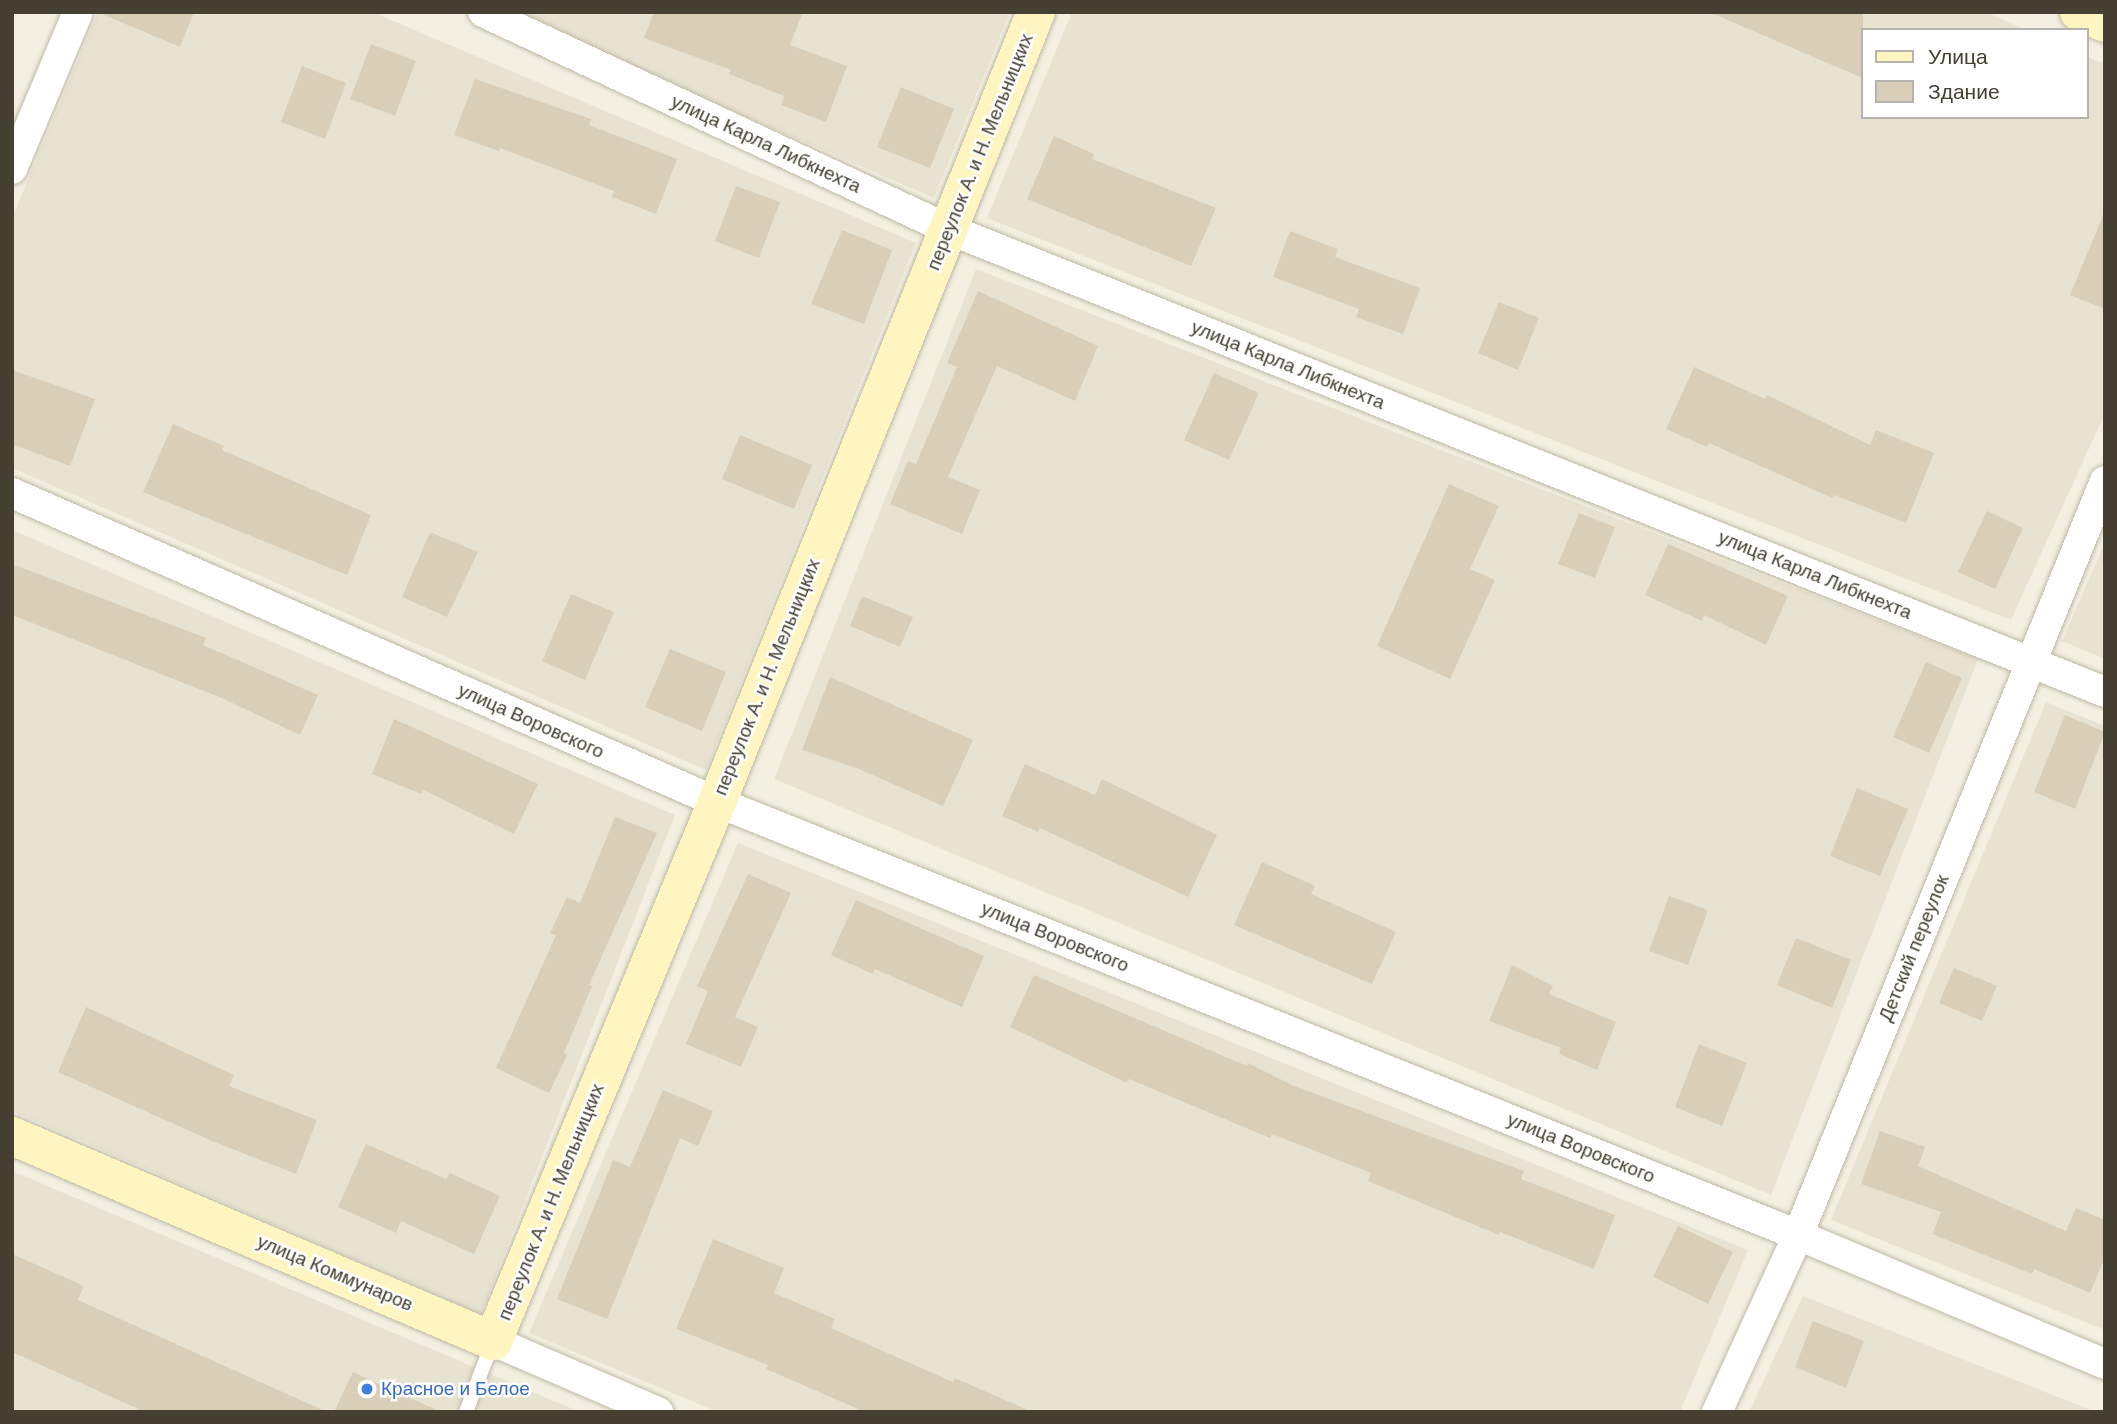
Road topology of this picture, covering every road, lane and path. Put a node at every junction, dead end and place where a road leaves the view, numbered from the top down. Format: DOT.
graph roads {
  1 [pos="78,12"];
  2 [pos="482,12"];
  3 [pos="1036,12"];
  4 [pos="2079,12"];
  5 [pos="2105,23"];
  6 [pos="12,169"];
  7 [pos="948,229"];
  8 [pos="2105,481"];
  9 [pos="12,493"];
  10 [pos="2030,660"];
  11 [pos="2105,692"];
  12 [pos="716,802"];
  13 [pos="12,1136"];
  14 [pos="1798,1235"];
  15 [pos="493,1341"];
  16 [pos="2105,1364"];
  17 [pos="466,1412"];
  18 [pos="658,1412"];
  19 [pos="1717,1412"];
  1 -- 6 [label="street"];
  2 -- 7 [label="street, улица Карла Либкнехта"];
  3 -- 7 [label="street, переулок А. и Н. Мельницких"];
  4 -- 5 [label="street"];
  7 -- 10 [label="street, улица Карла Либкнехта"];
  7 -- 12 [label="street, переулок А. и Н. Мельницких"];
  8 -- 10 [label="street, Детский переулок"];
  9 -- 12 [label="street, улица Воровского"];
  10 -- 11 [label="street, улица Карла Либкнехта"];
  10 -- 14 [label="street, Детский переулок"];
  12 -- 14 [label="street, улица Воровского"];
  12 -- 15 [label="street, переулок А. и Н. Мельницких"];
  13 -- 15 [label="street, улица Коммунаров"];
  14 -- 16 [label="street, улица Воровского"];
  14 -- 19 [label="street, Детский переулок"];
  15 -- 17 [label="lane"];
  15 -- 18 [label="street, улица Коммунаров"];
}
